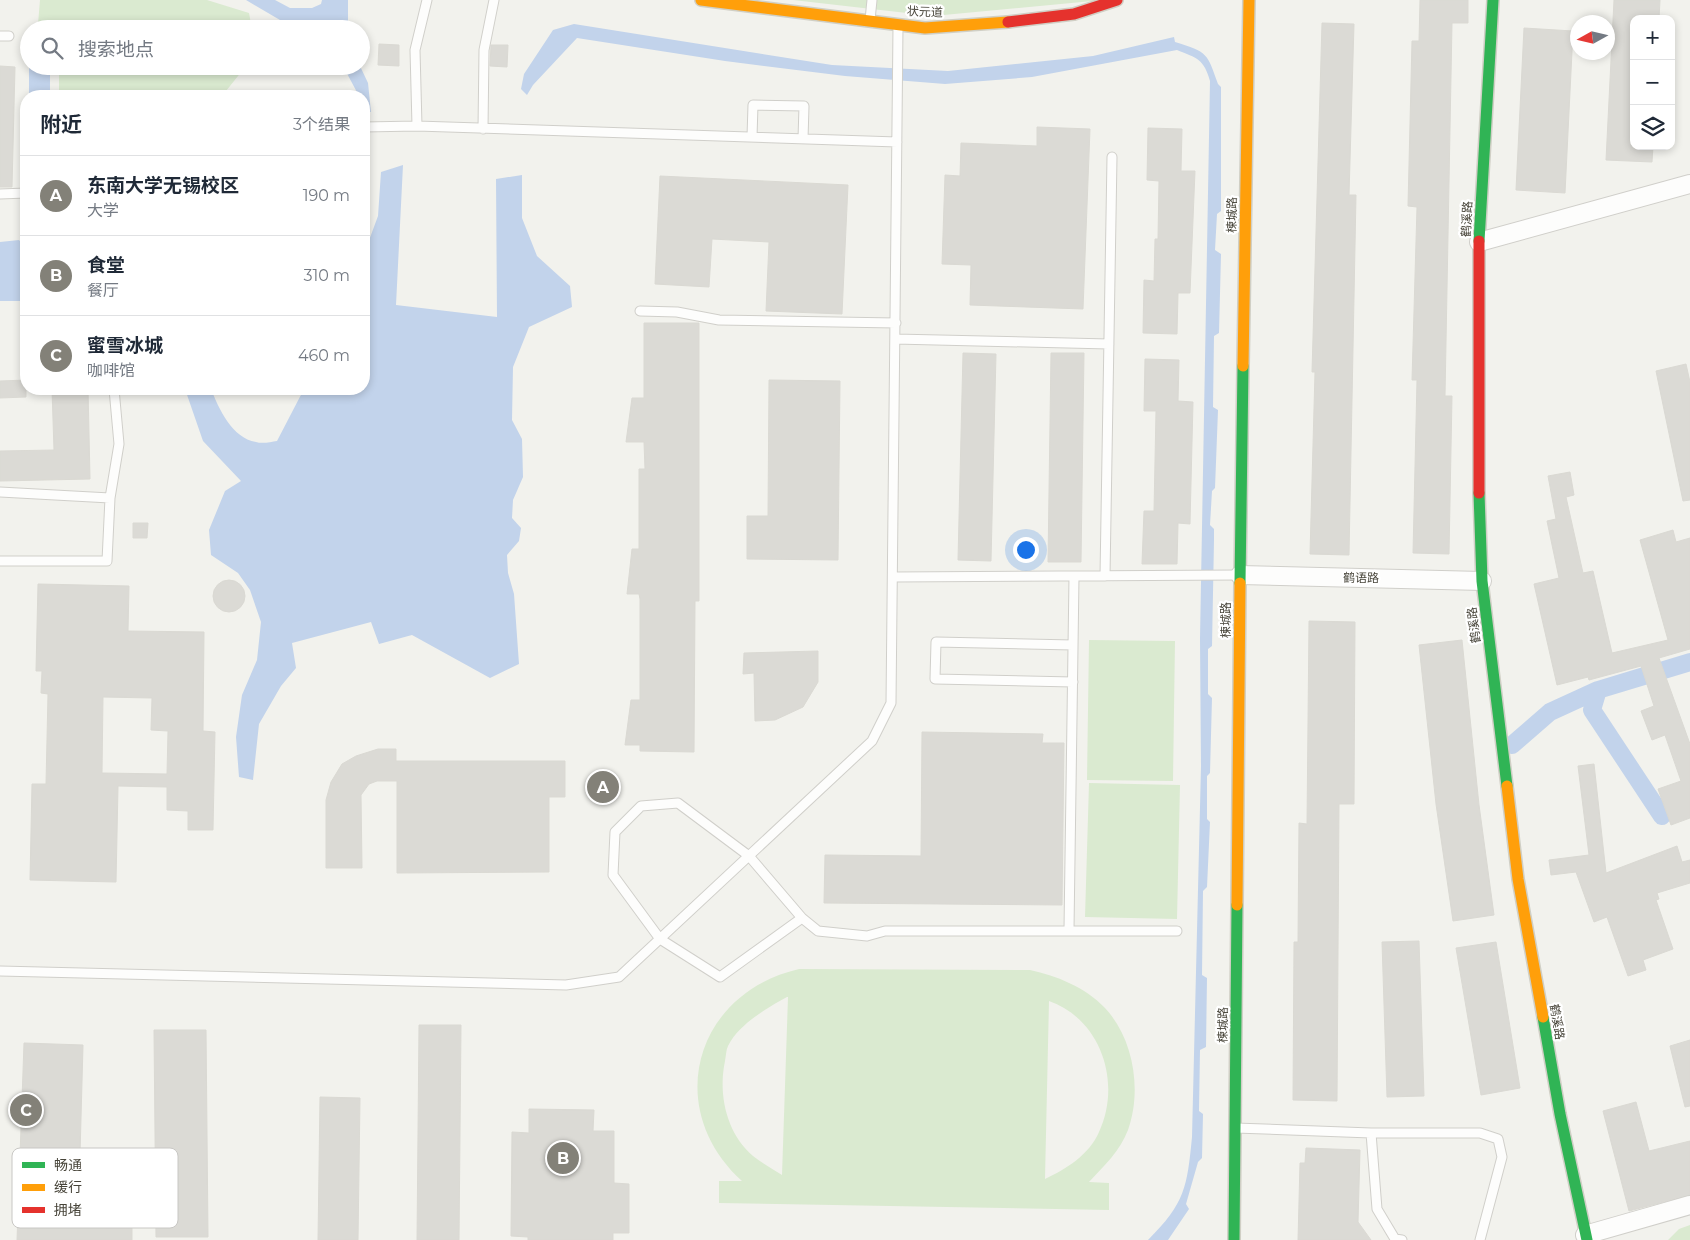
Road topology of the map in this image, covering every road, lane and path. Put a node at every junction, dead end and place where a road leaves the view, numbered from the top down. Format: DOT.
graph roads {
  1 [pos="427,0"];
  2 [pos="494,0"];
  3 [pos="701,0"];
  4 [pos="872,0"];
  5 [pos="1118,0"];
  6 [pos="1249,0"];
  7 [pos="1493,0"];
  8 [pos="869,22"];
  9 [pos="898,25"];
  10 [pos="417,126"];
  11 [pos="370,127"];
  12 [pos="483,129"];
  13 [pos="752,137"];
  14 [pos="803,139"];
  15 [pos="898,142"];
  16 [pos="1112,157"];
  17 [pos="1690,184"];
  18 [pos="0,194"];
  19 [pos="20,194"];
  20 [pos="1480,242"];
  21 [pos="640,311"];
  22 [pos="896,323"];
  23 [pos="895,339"];
  24 [pos="1109,344"];
  25 [pos="115,395"];
  26 [pos="0,492"];
  27 [pos="110,498"];
  28 [pos="0,561"];
  29 [pos="1240,575"];
  30 [pos="894,576"];
  31 [pos="1105,576"];
  32 [pos="1074,577"];
  33 [pos="1482,580"];
  34 [pos="1073,645"];
  35 [pos="1073,682"];
  36 [pos="749,856"];
  37 [pos="802,918"];
  38 [pos="1069,930"];
  39 [pos="1177,931"];
  40 [pos="660,939"];
  41 [pos="0,971"];
  42 [pos="1235,1128"];
  43 [pos="1372,1133"];
  44 [pos="1690,1204"];
  45 [pos="1586,1237"];
  46 [pos="1234,1240"];
  47 [pos="1402,1240"];
  48 [pos="1480,1240"];
  1 -- 10 [label="lane"];
  2 -- 12 [label="lane"];
  3 -- 8 [label="street, 状元道"];
  4 -- 8 [label="lane"];
  5 -- 9 [label="street, 状元道"];
  6 -- 29 [label="street, 楝城路"];
  7 -- 20 [label="street, 鹤溪路"];
  8 -- 9 [label="street, 状元道"];
  9 -- 15 [label="lane"];
  10 -- 11 [label="lane"];
  10 -- 12 [label="lane"];
  12 -- 13 [label="lane"];
  13 -- 14 [label="lane"];
  13 -- 14 [label="lane"];
  14 -- 15 [label="lane"];
  15 -- 22 [label="lane"];
  16 -- 24 [label="lane"];
  17 -- 20 [label="street"];
  18 -- 19 [label="lane"];
  20 -- 33 [label="street, 鹤溪路"];
  21 -- 22 [label="lane"];
  22 -- 23 [label="lane"];
  23 -- 24 [label="lane"];
  23 -- 30 [label="lane"];
  24 -- 31 [label="lane"];
  25 -- 27 [label="lane"];
  26 -- 27 [label="lane"];
  27 -- 28 [label="lane"];
  29 -- 31 [label="lane"];
  29 -- 33 [label="street, 鹤语路"];
  29 -- 42 [label="street, 楝城路"];
  30 -- 32 [label="lane"];
  30 -- 36 [label="lane"];
  31 -- 32 [label="lane"];
  32 -- 34 [label="lane"];
  33 -- 45 [label="street, 鹤溪路"];
  34 -- 35 [label="lane"];
  34 -- 35 [label="lane"];
  35 -- 38 [label="lane"];
  36 -- 37 [label="lane"];
  36 -- 40 [label="lane"];
  36 -- 40 [label="lane"];
  37 -- 38 [label="lane"];
  37 -- 40 [label="lane"];
  38 -- 39 [label="lane"];
  40 -- 41 [label="lane"];
  42 -- 43 [label="lane"];
  42 -- 46 [label="street, 楝城路"];
  43 -- 47 [label="lane"];
  43 -- 48 [label="lane"];
  44 -- 45 [label="street"];
}
